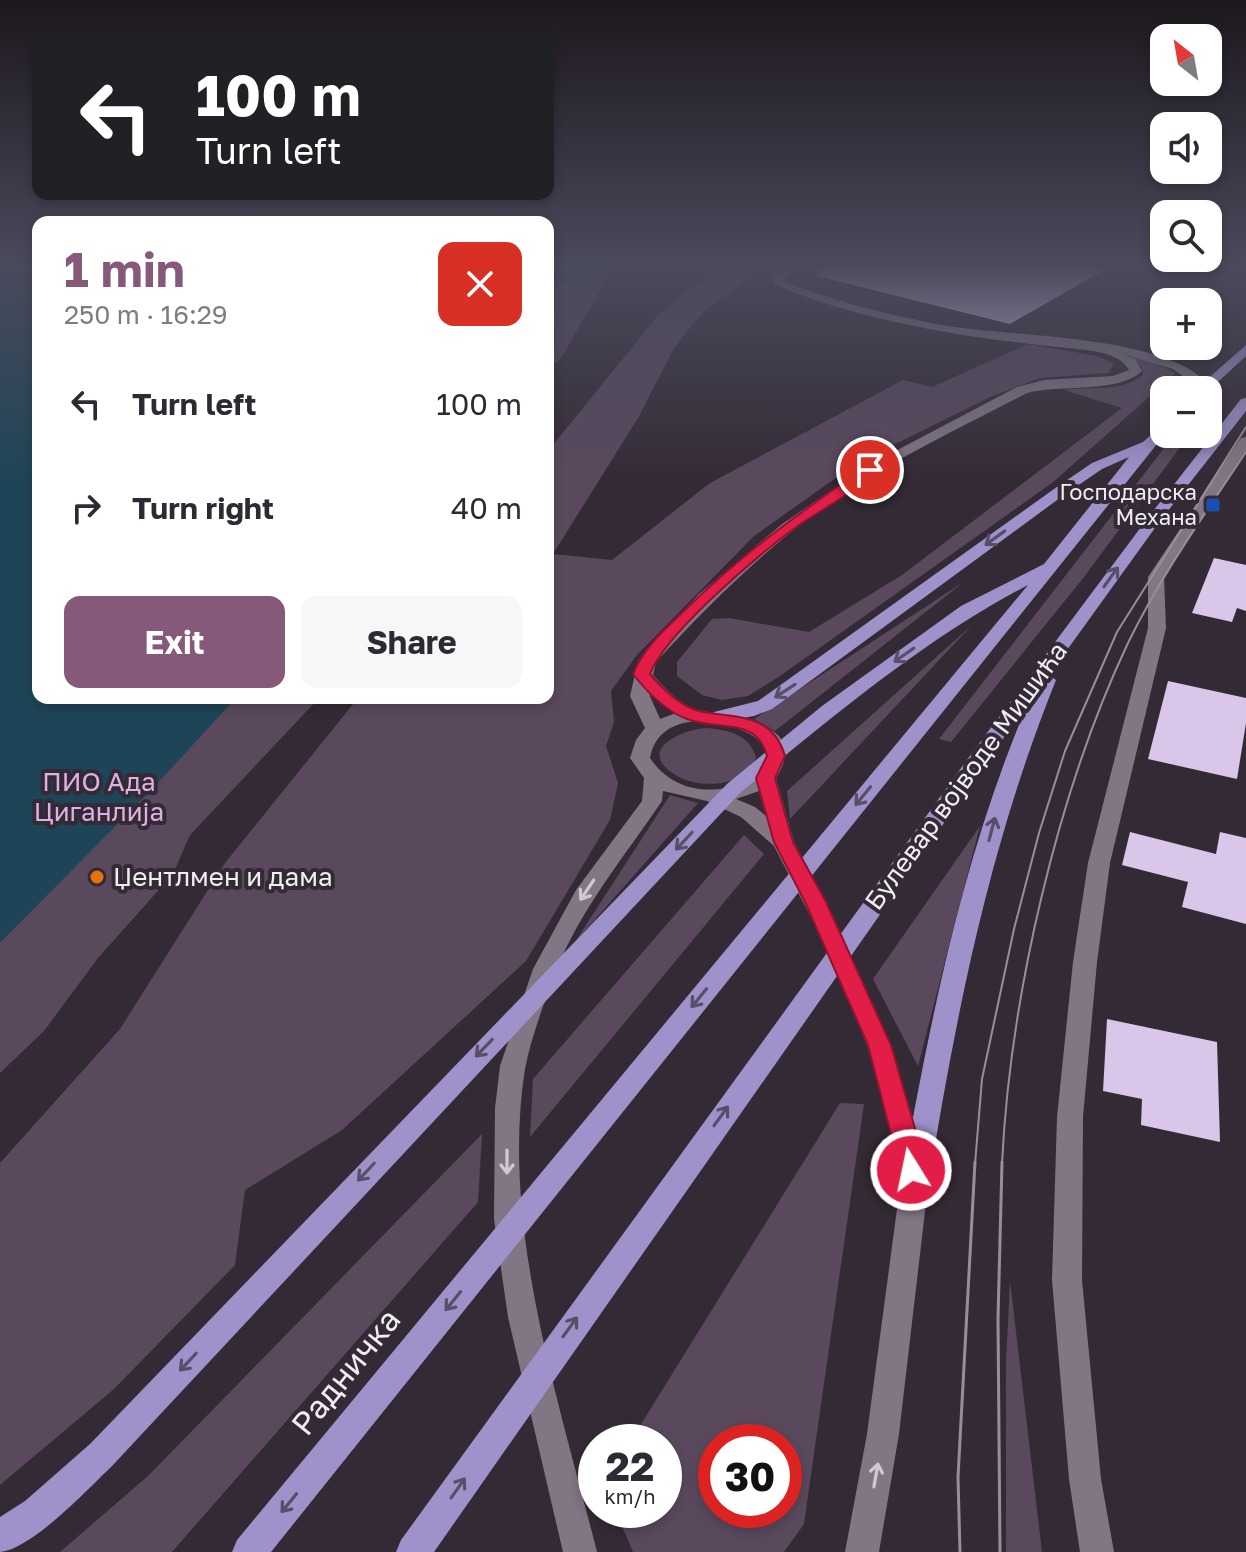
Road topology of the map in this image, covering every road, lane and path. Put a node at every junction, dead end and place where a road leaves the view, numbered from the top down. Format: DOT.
graph roads {
  1 [pos="1007,337"];
  2 [pos="1101,348"];
  3 [pos="1246,349"];
  4 [pos="1189,376"];
  5 [pos="1216,376"];
  6 [pos="1246,402"];
  7 [pos="1240,417"];
  8 [pos="1150,441"];
  9 [pos="1246,441"];
  10 [pos="1147,444"];
  11 [pos="1052,565"];
  12 [pos="1065,640"];
  13 [pos="642,674"];
  14 [pos="692,715"];
  15 [pos="721,716"];
  16 [pos="655,728"];
  17 [pos="654,778"];
  18 [pos="766,778"];
  19 [pos="706,795"];
  20 [pos="783,842"];
  21 [pos="913,1194"];
  22 [pos="535,1399"];
  23 [pos="0,1537"];
  24 [pos="579,1550"];
  25 [pos="249,1552"];
  26 [pos="413,1552"];
  27 [pos="862,1552"];
  28 [pos="1097,1552"];
  1 -- 2 [label="street"];
  2 -- 4 [label="street"];
  2 -- 13 [label="street"];
  3 -- 5 [label="main road"];
  6 -- 7 [label="main road, Булевар војводе Мишића"];
  12 -- 7 [label="main road, Булевар војводе Мишића, one-way"];
  8 -- 10 [label="main road"];
  9 -- 28 [label="street"];
  10 -- 11 [label="main road"];
  10 -- 15 [label="main road, one-way"];
  11 -- 23 [label="main road, one-way"];
  11 -- 25 [label="main road, Радничка, one-way"];
  21 -- 12 [label="main road, one-way"];
  22 -- 12 [label="main road, Булевар војводе Мишића, one-way"];
  13 -- 14 [label="street"];
  13 -- 16 [label="street"];
  14 -- 15 [label="street"];
  14 -- 16 [label="street"];
  15 -- 18 [label="street"];
  16 -- 17 [label="street"];
  17 -- 19 [label="street"];
  17 -- 22 [label="street, one-way"];
  18 -- 19 [label="street"];
  18 -- 20 [label="street"];
  19 -- 20 [label="street"];
  20 -- 21 [label="street"];
  27 -- 21 [label="street, one-way"];
  22 -- 24 [label="street"];
  26 -- 22 [label="main road, one-way"];
}
